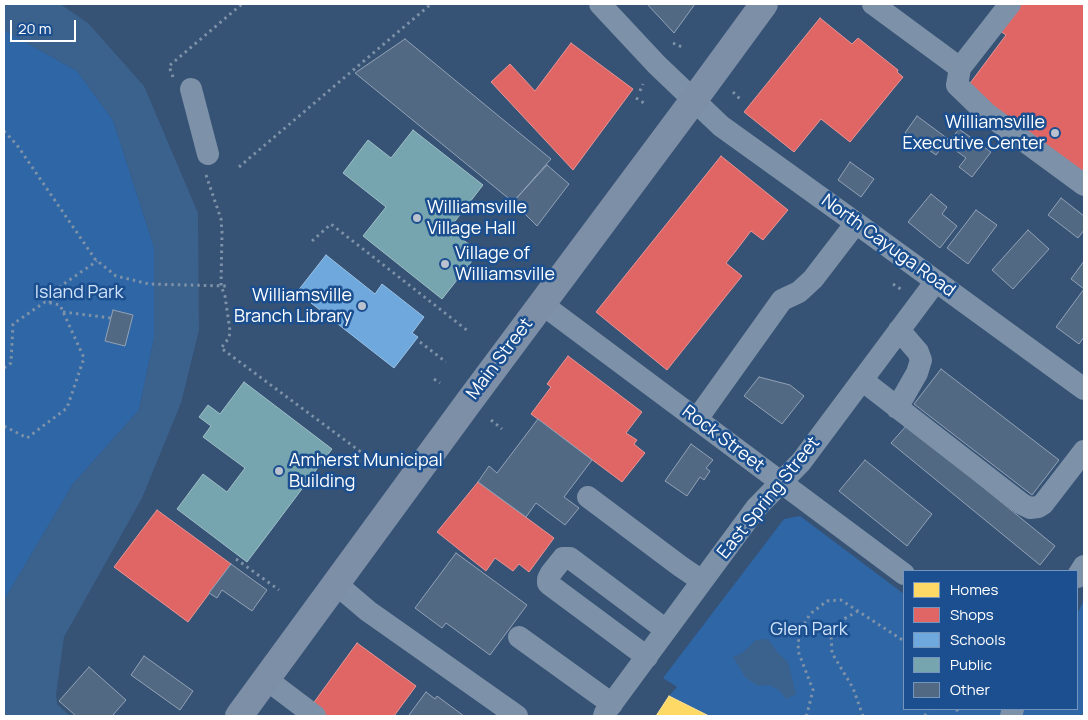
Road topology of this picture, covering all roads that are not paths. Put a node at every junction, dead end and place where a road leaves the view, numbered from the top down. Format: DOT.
graph roads {
  1 [pos="600,4"];
  2 [pos="764,4"];
  3 [pos="873,4"];
  4 [pos="1010,4"];
  5 [pos="960,68"];
  6 [pos="191,89"];
  7 [pos="693,101"];
  8 [pos="208,154"];
  9 [pos="1084,185"];
  10 [pos="856,223"];
  11 [pos="936,281"];
  12 [pos="542,304"];
  13 [pos="899,330"];
  14 [pos="862,380"];
  15 [pos="1084,389"];
  16 [pos="897,408"];
  17 [pos="696,419"];
  18 [pos="1084,451"];
  19 [pos="781,482"];
  20 [pos="588,497"];
  21 [pos="903,573"];
  22 [pos="702,581"];
  23 [pos="335,583"];
  24 [pos="666,630"];
  25 [pos="519,637"];
  26 [pos="647,657"];
  27 [pos="266,679"];
  28 [pos="607,711"];
  29 [pos="239,716"];
  30 [pos="315,716"];
  31 [pos="518,716"];
  1 -- 7 [label="street, North Cayuga Road"];
  2 -- 7 [label="main road, Main Street"];
  3 -- 5 [label="street"];
  4 -- 5 [label="street"];
  5 -- 9 [label="street"];
  6 -- 8 [label="street"];
  7 -- 10 [label="street, North Cayuga Road"];
  7 -- 12 [label="main road, Main Street"];
  10 -- 11 [label="street, North Cayuga Road"];
  10 -- 17 [label="street"];
  11 -- 13 [label="street, East Spring Street"];
  11 -- 15 [label="street, North Cayuga Road"];
  12 -- 17 [label="street, Rock Street"];
  12 -- 23 [label="main road, Main Street"];
  13 -- 14 [label="street, East Spring Street"];
  13 -- 16 [label="street"];
  14 -- 16 [label="street"];
  14 -- 19 [label="street, East Spring Street"];
  16 -- 18 [label="street"];
  17 -- 19 [label="street, Rock Street"];
  19 -- 21 [label="street, Rock Street"];
  19 -- 22 [label="street, East Spring Street"];
  20 -- 22 [label="street"];
  22 -- 24 [label="street, East Spring Street"];
  23 -- 27 [label="main road, Main Street"];
  23 -- 31 [label="street"];
  24 -- 26 [label="street, East Spring Street"];
  24 -- 26 [label="street"];
  25 -- 28 [label="street"];
  26 -- 28 [label="street, East Spring Street"];
  27 -- 29 [label="main road, Main Street"];
  27 -- 30 [label="street"];
}
